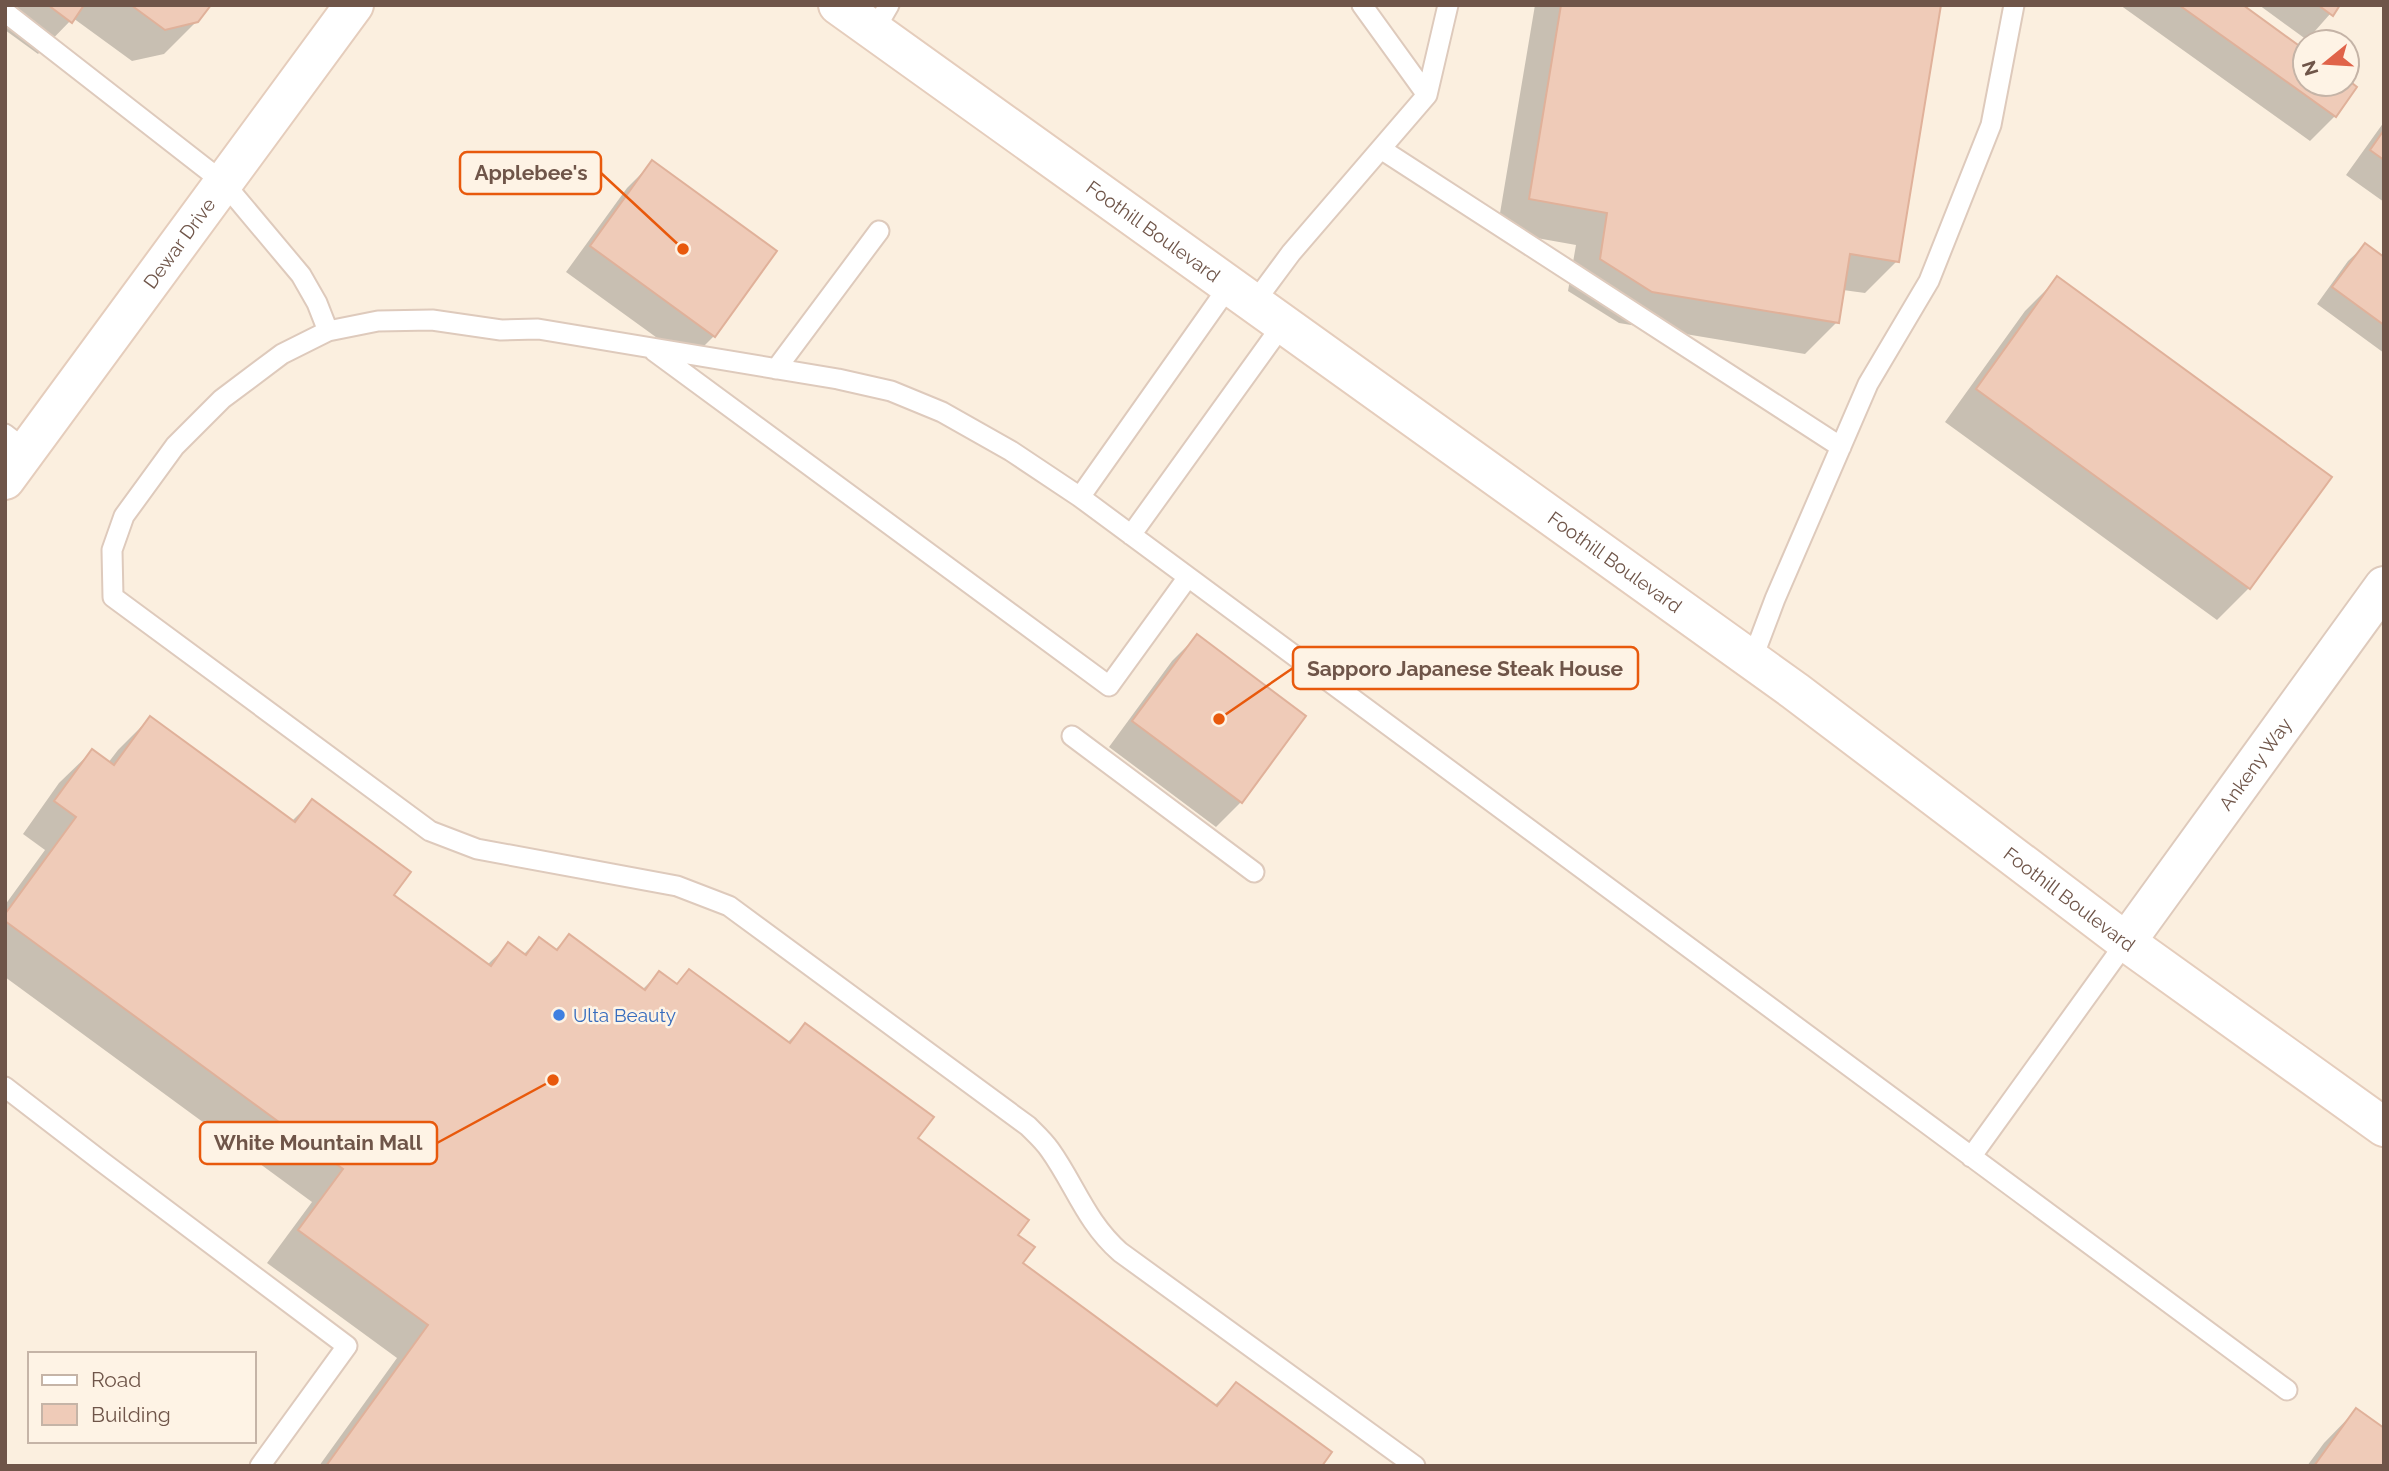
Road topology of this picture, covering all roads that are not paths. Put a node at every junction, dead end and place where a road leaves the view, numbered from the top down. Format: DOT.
graph roads {
  1 [pos="354,5"];
  2 [pos="838,5"];
  3 [pos="1362,5"];
  4 [pos="1448,5"];
  5 [pos="2014,5"];
  6 [pos="5,12"];
  7 [pos="882,18"];
  8 [pos="1427,94"];
  9 [pos="1381,149"];
  10 [pos="223,182"];
  11 [pos="879,230"];
  12 [pos="1255,304"];
  13 [pos="328,331"];
  14 [pos="649,348"];
  15 [pos="776,369"];
  16 [pos="1841,447"];
  17 [pos="12,455"];
  18 [pos="1080,497"];
  19 [pos="1131,536"];
  20 [pos="1188,578"];
  21 [pos="2384,586"];
  22 [pos="1752,660"];
  23 [pos="1072,736"];
  24 [pos="1254,872"];
  25 [pos="2126,942"];
  26 [pos="5,1087"];
  27 [pos="2384,1127"];
  28 [pos="1971,1157"];
  29 [pos="2287,1390"];
  30 [pos="260,1466"];
  31 [pos="1415,1466"];
  1 -- 10 [label="street, Dewar Drive"];
  2 -- 7 [label="street, Foothill Boulevard"];
  3 -- 8 [label="lane"];
  4 -- 8 [label="lane"];
  5 -- 16 [label="lane"];
  6 -- 10 [label="lane"];
  7 -- 12 [label="street, Foothill Boulevard"];
  8 -- 9 [label="lane"];
  9 -- 12 [label="lane"];
  9 -- 16 [label="lane"];
  10 -- 13 [label="lane"];
  10 -- 17 [label="street, Dewar Drive"];
  11 -- 15 [label="lane"];
  12 -- 18 [label="lane"];
  12 -- 19 [label="lane"];
  12 -- 22 [label="street, Foothill Boulevard"];
  13 -- 14 [label="lane"];
  13 -- 31 [label="lane"];
  14 -- 15 [label="lane"];
  14 -- 20 [label="lane"];
  15 -- 18 [label="lane"];
  16 -- 22 [label="lane"];
  18 -- 19 [label="lane"];
  19 -- 20 [label="lane"];
  20 -- 28 [label="lane"];
  21 -- 25 [label="street, Ankeny Way"];
  22 -- 25 [label="street, Foothill Boulevard"];
  23 -- 24 [label="lane"];
  25 -- 27 [label="street, Foothill Boulevard"];
  25 -- 28 [label="lane"];
  26 -- 30 [label="lane"];
  28 -- 29 [label="lane"];
}
